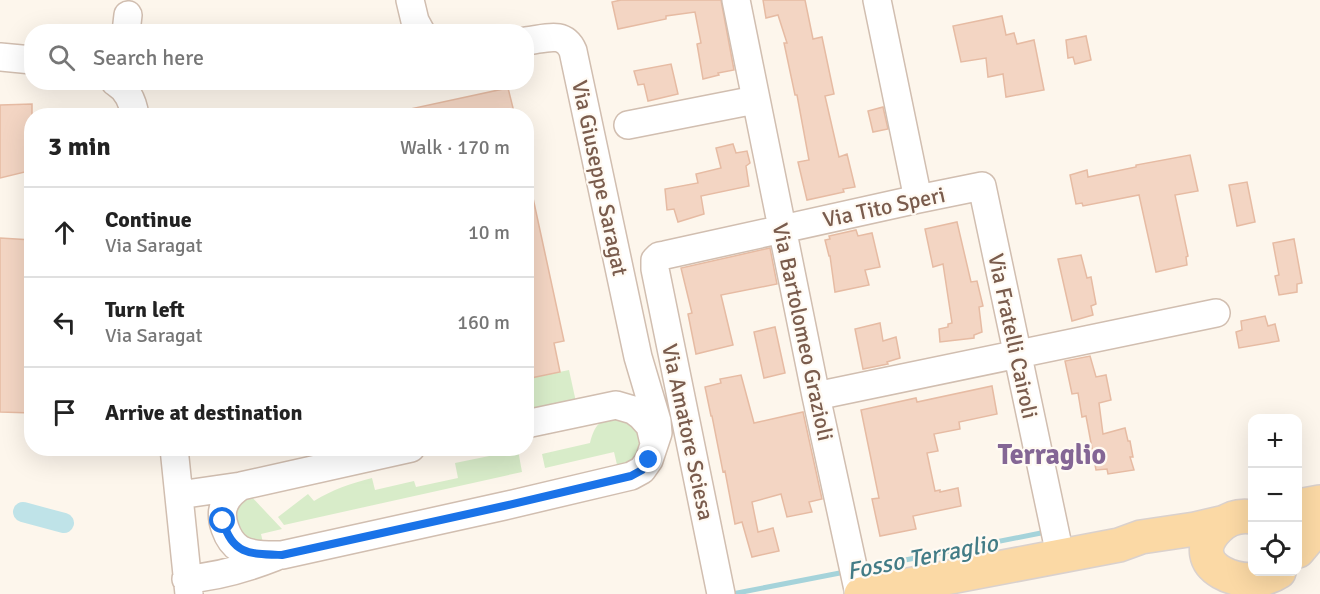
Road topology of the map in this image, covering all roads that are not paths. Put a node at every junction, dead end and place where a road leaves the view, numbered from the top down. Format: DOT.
graph roads {
  1 [pos="410,0"];
  2 [pos="736,0"];
  3 [pos="877,0"];
  4 [pos="416,24"];
  5 [pos="534,40"];
  6 [pos="0,57"];
  7 [pos="24,59"];
  8 [pos="124,90"];
  9 [pos="755,100"];
  10 [pos="133,108"];
  11 [pos="628,125"];
  12 [pos="982,186"];
  13 [pos="918,199"];
  14 [pos="782,229"];
  15 [pos="655,269"];
  16 [pos="1216,313"];
  17 [pos="1017,354"];
  18 [pos="638,357"];
  19 [pos="816,396"];
  20 [pos="616,405"];
  21 [pos="534,422"];
  22 [pos="654,447"];
  23 [pos="175,456"];
  24 [pos="378,456"];
  25 [pos="241,486"];
  26 [pos="179,495"];
  27 [pos="1315,508"];
  28 [pos="1245,518"];
  29 [pos="1057,541"];
  30 [pos="1119,544"];
  31 [pos="1302,546"];
  32 [pos="282,555"];
  33 [pos="1276,576"];
  34 [pos="857,584"];
  35 [pos="188,586"];
  36 [pos="1227,586"];
  37 [pos="928,587"];
  38 [pos="721,594"];
  1 -- 4 [label="street"];
  2 -- 9 [label="street, Via Bartolomeo Grazioli"];
  3 -- 13 [label="street"];
  5 -- 18 [label="street, Via Giuseppe Saragat"];
  6 -- 7 [label="street"];
  8 -- 10 [label="street"];
  9 -- 11 [label="street"];
  9 -- 14 [label="street, Via Bartolomeo Grazioli"];
  12 -- 13 [label="street, Via Tito Speri"];
  12 -- 17 [label="street, Via Fratelli Cairoli"];
  13 -- 14 [label="street, Via Tito Speri"];
  14 -- 15 [label="street, Via Tito Speri"];
  14 -- 19 [label="street, Via Bartolomeo Grazioli"];
  15 -- 38 [label="street, Via Amatore Sciesa"];
  16 -- 17 [label="street"];
  17 -- 19 [label="street"];
  17 -- 29 [label="street, Via Fratelli Cairoli"];
  18 -- 20 [label="street"];
  18 -- 22 [label="street, Via Giuseppe Saragat"];
  19 -- 34 [label="street, Via Bartolomeo Grazioli"];
  20 -- 21 [label="street"];
  20 -- 22 [label="street"];
  22 -- 32 [label="street"];
  23 -- 26 [label="street"];
  24 -- 25 [label="street"];
  25 -- 26 [label="street"];
  25 -- 32 [label="street"];
  26 -- 35 [label="street"];
  27 -- 31 [label="main road"];
  28 -- 30 [label="main road"];
  28 -- 36 [label="main road"];
  29 -- 30 [label="main road"];
  29 -- 37 [label="main road"];
  30 -- 36 [label="main road"];
  32 -- 35 [label="street"];
  33 -- 36 [label="main road"];
  34 -- 37 [label="main road"];
}
